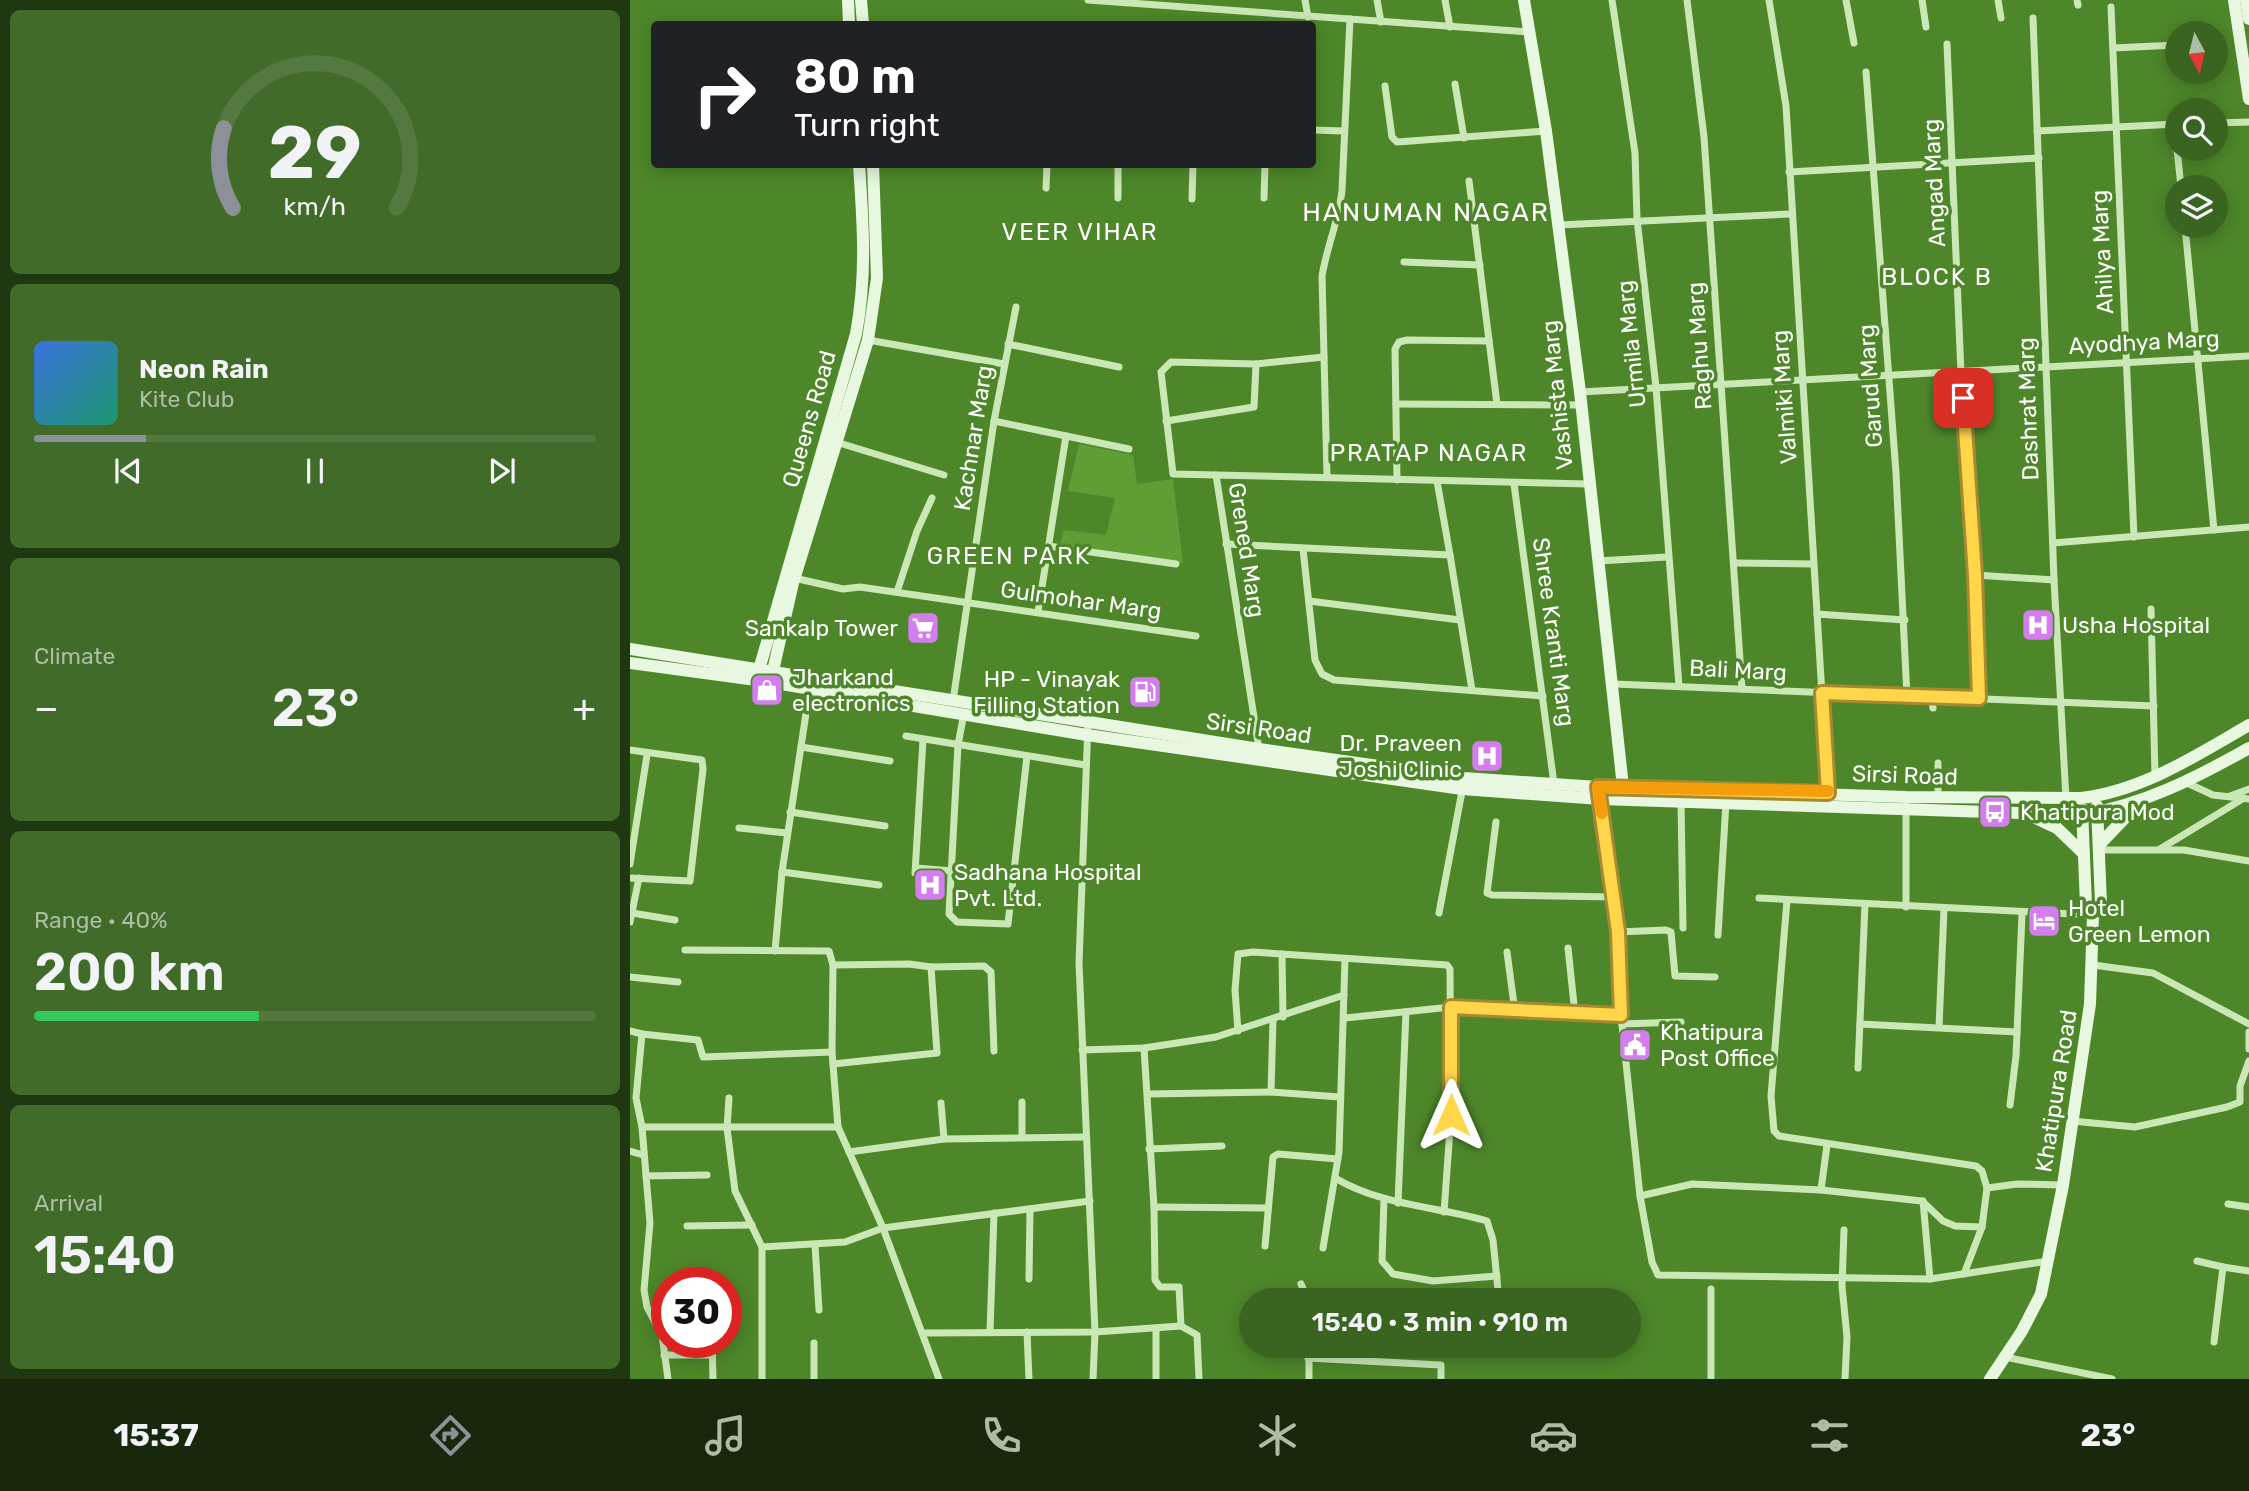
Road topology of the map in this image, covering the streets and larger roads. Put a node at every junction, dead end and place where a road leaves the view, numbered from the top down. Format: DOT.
graph roads {
  1 [pos="848,0"];
  2 [pos="861,0"];
  3 [pos="1088,0"];
  4 [pos="1100,0"];
  5 [pos="1305,0"];
  6 [pos="1377,0"];
  7 [pos="1445,0"];
  8 [pos="1524,0"];
  9 [pos="1612,0"];
  10 [pos="1687,0"];
  11 [pos="1769,0"];
  12 [pos="1846,0"];
  13 [pos="1922,0"];
  14 [pos="1998,0"];
  15 [pos="2234,0"];
  16 [pos="2246,0"];
  17 [pos="2110,7"];
  18 [pos="1308,17"];
  19 [pos="2001,18"];
  20 [pos="2033,18"];
  21 [pos="1350,19"];
  22 [pos="2249,19"];
  23 [pos="849,21"];
  24 [pos="863,21"];
  25 [pos="1381,22"];
  26 [pos="1450,26"];
  27 [pos="1926,27"];
  28 [pos="1529,32"];
  29 [pos="1854,43"];
  30 [pos="1947,44"];
  31 [pos="2165,46"];
  32 [pos="2113,48"];
  33 [pos="1866,72"];
  34 [pos="1455,84"];
  35 [pos="1385,86"];
  36 [pos="2249,99"];
  37 [pos="2249,122"];
  38 [pos="2228,123"];
  39 [pos="2165,126"];
  40 [pos="2115,128"];
  41 [pos="1316,130"];
  42 [pos="1344,131"];
  43 [pos="1546,131"];
  44 [pos="2037,131"];
  45 [pos="1464,138"];
  46 [pos="2039,158"];
  47 [pos="1953,163"];
  48 [pos="859,168"];
  49 [pos="873,168"];
  50 [pos="1047,168"];
  51 [pos="1118,168"];
  52 [pos="1193,168"];
  53 [pos="1265,168"];
  54 [pos="1874,169"];
  55 [pos="1789,172"];
  56 [pos="1469,181"];
  57 [pos="1046,188"];
  58 [pos="1118,198"];
  59 [pos="1264,198"];
  60 [pos="1192,199"];
  61 [pos="1791,214"];
  62 [pos="1709,217"];
  63 [pos="1637,219"];
  64 [pos="1559,225"];
  65 [pos="2186,238"];
  66 [pos="1404,262"];
  67 [pos="1480,265"];
  68 [pos="1016,307"];
  69 [pos="868,340"];
  70 [pos="1489,341"];
  71 [pos="1008,344"];
  72 [pos="2249,356"];
  73 [pos="1324,357"];
  74 [pos="2199,357"];
  75 [pos="2127,362"];
  76 [pos="1004,364"];
  77 [pos="1256,364"];
  78 [pos="1119,367"];
  79 [pos="2045,368"];
  80 [pos="1961,373"];
  81 [pos="1889,377"];
  82 [pos="1804,381"];
  83 [pos="1722,384"];
  84 [pos="1656,387"];
  85 [pos="1581,398"];
  86 [pos="1396,404"];
  87 [pos="1497,404"];
  88 [pos="994,421"];
  89 [pos="1166,421"];
  90 [pos="1066,436"];
  91 [pos="836,442"];
  92 [pos="1129,449"];
  93 [pos="944,475"];
  94 [pos="1216,475"];
  95 [pos="1327,476"];
  96 [pos="1398,480"];
  97 [pos="1437,481"];
  98 [pos="1514,484"];
  99 [pos="1588,484"];
  100 [pos="932,498"];
  101 [pos="2249,527"];
  102 [pos="2214,530"];
  103 [pos="2134,537"];
  104 [pos="2053,543"];
  105 [pos="1226,544"];
  106 [pos="1048,546"];
  107 [pos="1303,549"];
  108 [pos="1450,555"];
  109 [pos="1667,557"];
  110 [pos="1598,561"];
  111 [pos="1176,564"];
  112 [pos="1735,564"];
  113 [pos="1814,564"];
  114 [pos="1975,575"];
  115 [pos="794,579"];
  116 [pos="2054,580"];
  117 [pos="897,592"];
  118 [pos="1309,601"];
  119 [pos="967,603"];
  120 [pos="2151,609"];
  121 [pos="1038,612"];
  122 [pos="1817,614"];
  123 [pos="1460,620"];
  124 [pos="1905,620"];
  125 [pos="1196,636"];
  126 [pos="630,649"];
  127 [pos="630,663"];
  128 [pos="757,674"];
  129 [pos="771,676"];
  130 [pos="810,682"];
  131 [pos="1614,684"];
  132 [pos="1679,686"];
  133 [pos="1742,689"];
  134 [pos="1472,690"];
  135 [pos="1822,693"];
  136 [pos="1543,696"];
  137 [pos="1907,697"];
  138 [pos="1932,697"];
  139 [pos="1979,698"];
  140 [pos="2060,701"];
  141 [pos="2154,706"];
  142 [pos="961,707"];
  143 [pos="1933,708"];
  144 [pos="2249,725"];
  145 [pos="1088,729"];
  146 [pos="905,736"];
  147 [pos="923,740"];
  148 [pos="958,745"];
  149 [pos="800,747"];
  150 [pos="2249,748"];
  151 [pos="1259,749"];
  152 [pos="630,750"];
  153 [pos="647,755"];
  154 [pos="1027,756"];
  155 [pos="890,761"];
  156 [pos="1938,763"];
  157 [pos="1085,765"];
  158 [pos="2155,776"];
  159 [pos="2187,783"];
  160 [pos="1463,784"];
  161 [pos="1554,784"];
  162 [pos="1623,787"];
  163 [pos="2249,789"];
  164 [pos="1599,793"];
  165 [pos="1828,793"];
  166 [pos="2097,796"];
  167 [pos="1938,797"];
  168 [pos="2229,797"];
  169 [pos="2081,798"];
  170 [pos="2066,799"];
  171 [pos="2143,799"];
  172 [pos="2246,799"];
  173 [pos="1681,801"];
  174 [pos="1726,802"];
  175 [pos="1906,803"];
  176 [pos="790,812"];
  177 [pos="2023,812"];
  178 [pos="2098,813"];
  179 [pos="2082,815"];
  180 [pos="633,820"];
  181 [pos="1496,822"];
  182 [pos="885,826"];
  183 [pos="739,828"];
  184 [pos="787,833"];
  185 [pos="2099,847"];
  186 [pos="2158,850"];
  187 [pos="2084,854"];
  188 [pos="2249,861"];
  189 [pos="630,864"];
  190 [pos="953,871"];
  191 [pos="782,872"];
  192 [pos="634,878"];
  193 [pos="879,885"];
  194 [pos="1614,897"];
  195 [pos="1759,898"];
  196 [pos="1787,900"];
  197 [pos="1865,904"];
  198 [pos="1906,907"];
  199 [pos="1944,909"];
  200 [pos="632,913"];
  201 [pos="1439,913"];
  202 [pos="2022,914"];
  203 [pos="2093,915"];
  204 [pos="675,920"];
  205 [pos="630,922"];
  206 [pos="1683,928"];
  207 [pos="1618,932"];
  208 [pos="1718,935"];
  209 [pos="1568,948"];
  210 [pos="685,950"];
  211 [pos="775,951"];
  212 [pos="1507,952"];
  213 [pos="1282,954"];
  214 [pos="1345,959"];
  215 [pos="833,965"];
  216 [pos="2093,965"];
  217 [pos="931,967"];
  218 [pos="630,976"];
  219 [pos="1715,977"];
  220 [pos="678,982"];
  221 [pos="1344,995"];
  222 [pos="1451,1007"];
  223 [pos="1406,1012"];
  224 [pos="1514,1012"];
  225 [pos="1575,1014"];
  226 [pos="1283,1017"];
  227 [pos="1345,1018"];
  228 [pos="1621,1019"];
  229 [pos="1273,1020"];
  230 [pos="1681,1022"];
  231 [pos="1860,1024"];
  232 [pos="2249,1024"];
  233 [pos="1939,1027"];
  234 [pos="630,1031"];
  235 [pos="1238,1031"];
  236 [pos="2017,1032"];
  237 [pos="2249,1032"];
  238 [pos="642,1034"];
  239 [pos="1144,1048"];
  240 [pos="2249,1049"];
  241 [pos="1082,1050"];
  242 [pos="994,1051"];
  243 [pos="832,1052"];
  244 [pos="2249,1061"];
  245 [pos="833,1064"];
  246 [pos="1858,1068"];
  247 [pos="1271,1092"];
  248 [pos="1148,1094"];
  249 [pos="1340,1097"];
  250 [pos="729,1098"];
  251 [pos="941,1102"];
  252 [pos="1022,1102"];
  253 [pos="2010,1105"];
  254 [pos="2072,1121"];
  255 [pos="642,1126"];
  256 [pos="727,1128"];
  257 [pos="838,1128"];
  258 [pos="1022,1137"];
  259 [pos="1085,1137"];
  260 [pos="944,1139"];
  261 [pos="1827,1145"];
  262 [pos="1222,1146"];
  263 [pos="1149,1149"];
  264 [pos="630,1151"];
  265 [pos="849,1152"];
  266 [pos="643,1155"];
  267 [pos="1338,1159"];
  268 [pos="707,1175"];
  269 [pos="646,1176"];
  270 [pos="1335,1178"];
  271 [pos="2063,1185"];
  272 [pos="1987,1188"];
  273 [pos="1821,1190"];
  274 [pos="1640,1196"];
  275 [pos="1384,1199"];
  276 [pos="1090,1201"];
  277 [pos="1922,1201"];
  278 [pos="1398,1203"];
  279 [pos="2228,1204"];
  280 [pos="1154,1207"];
  281 [pos="2249,1207"];
  282 [pos="1268,1208"];
  283 [pos="1030,1209"];
  284 [pos="1444,1212"];
  285 [pos="994,1213"];
  286 [pos="752,1224"];
  287 [pos="687,1226"];
  288 [pos="1982,1227"];
  289 [pos="883,1228"];
  290 [pos="1844,1230"];
  291 [pos="815,1245"];
  292 [pos="1265,1246"];
  293 [pos="762,1247"];
  294 [pos="1323,1248"];
  295 [pos="2048,1261"];
  296 [pos="2197,1261"];
  297 [pos="2223,1267"];
  298 [pos="2249,1271"];
  299 [pos="1964,1274"];
  300 [pos="1497,1276"];
  301 [pos="1843,1277"];
  302 [pos="1029,1279"];
  303 [pos="1930,1279"];
  304 [pos="1301,1284"];
  305 [pos="1303,1288"];
  306 [pos="1498,1288"];
  307 [pos="1711,1289"];
  308 [pos="819,1310"];
  309 [pos="651,1314"];
  310 [pos="1181,1326"];
  311 [pos="1156,1329"];
  312 [pos="990,1332"];
  313 [pos="1027,1332"];
  314 [pos="1095,1332"];
  315 [pos="922,1333"];
  316 [pos="814,1342"];
  317 [pos="2214,1342"];
  318 [pos="2005,1357"];
  319 [pos="664,1358"];
  320 [pos="712,1358"];
  321 [pos="1308,1358"];
  322 [pos="668,1379"];
  323 [pos="713,1379"];
  324 [pos="762,1379"];
  325 [pos="814,1379"];
  326 [pos="939,1379"];
  327 [pos="1029,1379"];
  328 [pos="1093,1379"];
  329 [pos="1156,1379"];
  330 [pos="1199,1379"];
  331 [pos="1309,1379"];
  332 [pos="1441,1379"];
  333 [pos="1712,1379"];
  334 [pos="1845,1379"];
  335 [pos="1990,1379"];
  336 [pos="2112,1379"];
  1 -- 23 [label="street"];
  2 -- 24 [label="street"];
  3 -- 4 [label="street"];
  4 -- 18 [label="street"];
  5 -- 18 [label="street"];
  6 -- 25 [label="street"];
  7 -- 26 [label="street"];
  8 -- 28 [label="street, Vashista Marg"];
  9 -- 63 [label="street, Urmila Marg"];
  10 -- 62 [label="street, Raghu Marg"];
  11 -- 55 [label="street, Valmiki Marg"];
  12 -- 29 [label="street"];
  13 -- 27 [label="street"];
  14 -- 19 [label="street"];
  15 -- 36 [label="street"];
  16 -- 22 [label="street"];
  17 -- 32 [label="street, Ahilya Marg"];
  18 -- 21 [label="street"];
  20 -- 44 [label="street, Dashrat Marg"];
  21 -- 25 [label="street"];
  21 -- 42 [label="street"];
  25 -- 26 [label="street"];
  26 -- 28 [label="street"];
  28 -- 43 [label="street, Vashista Marg"];
  30 -- 47 [label="street, Angad Marg"];
  31 -- 32 [label="street"];
  32 -- 40 [label="street, Ahilya Marg"];
  33 -- 54 [label="street, Garud Marg"];
  34 -- 45 [label="street"];
  35 -- 45 [label="street"];
  37 -- 38 [label="street"];
  39 -- 40 [label="street"];
  40 -- 44 [label="street"];
  40 -- 75 [label="street, Ahilya Marg"];
  41 -- 42 [label="street"];
  42 -- 73 [label="street"];
  43 -- 45 [label="street"];
  43 -- 64 [label="street, Vashista Marg"];
  44 -- 46 [label="street, Dashrat Marg"];
  46 -- 47 [label="street"];
  46 -- 79 [label="street, Dashrat Marg"];
  47 -- 54 [label="street"];
  47 -- 80 [label="street, Angad Marg"];
  48 -- 128 [label="street, Queens Road"];
  49 -- 69 [label="street, Queens Road"];
  50 -- 57 [label="street"];
  51 -- 58 [label="street"];
  52 -- 60 [label="street"];
  53 -- 59 [label="street"];
  54 -- 55 [label="street"];
  54 -- 81 [label="street, Garud Marg"];
  55 -- 61 [label="street, Valmiki Marg"];
  56 -- 67 [label="street"];
  61 -- 62 [label="street"];
  61 -- 82 [label="street, Valmiki Marg"];
  62 -- 63 [label="street"];
  62 -- 83 [label="street, Raghu Marg"];
  63 -- 64 [label="street"];
  63 -- 84 [label="street, Urmila Marg"];
  64 -- 85 [label="street, Vashista Marg"];
  65 -- 74 [label="street"];
  66 -- 67 [label="street"];
  67 -- 70 [label="street"];
  68 -- 71 [label="street, Kachnar Marg"];
  69 -- 76 [label="street"];
  69 -- 91 [label="street, Queens Road"];
  70 -- 86 [label="street"];
  70 -- 87 [label="street"];
  71 -- 76 [label="street, Kachnar Marg"];
  71 -- 78 [label="street"];
  72 -- 74 [label="street, Ayodhya Marg"];
  73 -- 77 [label="street"];
  73 -- 95 [label="street"];
  74 -- 75 [label="street, Ayodhya Marg"];
  74 -- 102 [label="street"];
  75 -- 79 [label="street, Ayodhya Marg"];
  75 -- 103 [label="street, Ahilya Marg"];
  76 -- 88 [label="street, Kachnar Marg"];
  77 -- 89 [label="street"];
  77 -- 89 [label="street"];
  79 -- 80 [label="street, Ayodhya Marg"];
  79 -- 104 [label="street, Dashrat Marg"];
  80 -- 81 [label="street, Ayodhya Marg"];
  80 -- 114 [label="street, Angad Marg"];
  81 -- 82 [label="street, Ayodhya Marg"];
  81 -- 124 [label="street, Garud Marg"];
  82 -- 83 [label="street, Ayodhya Marg"];
  82 -- 113 [label="street, Valmiki Marg"];
  83 -- 84 [label="street, Ayodhya Marg"];
  83 -- 112 [label="street, Raghu Marg"];
  84 -- 85 [label="street, Ayodhya Marg"];
  84 -- 109 [label="street, Urmila Marg"];
  85 -- 87 [label="street, Ayodhya Marg"];
  85 -- 99 [label="street, Vashista Marg"];
  86 -- 87 [label="street, Ayodhya Marg"];
  86 -- 96 [label="street"];
  88 -- 90 [label="street"];
  88 -- 119 [label="street, Kachnar Marg"];
  89 -- 94 [label="street"];
  90 -- 92 [label="street"];
  90 -- 106 [label="street"];
  91 -- 93 [label="street"];
  91 -- 115 [label="street, Queens Road"];
  94 -- 95 [label="street, Grened Marg"];
  94 -- 105 [label="street, Grened Marg"];
  95 -- 96 [label="street, Grened Marg"];
  96 -- 97 [label="street, Grened Marg"];
  97 -- 98 [label="street, Grened Marg"];
  97 -- 108 [label="street"];
  98 -- 99 [label="street, Grened Marg"];
  98 -- 136 [label="street, Shree Kranti Marg"];
  99 -- 110 [label="street, Vashista Marg"];
  100 -- 117 [label="street"];
  101 -- 102 [label="street"];
  102 -- 103 [label="street"];
  103 -- 104 [label="street"];
  104 -- 116 [label="street, Dashrat Marg"];
  105 -- 107 [label="street"];
  105 -- 151 [label="street, Grened Marg"];
  106 -- 111 [label="street"];
  106 -- 121 [label="street"];
  107 -- 108 [label="street"];
  107 -- 118 [label="street"];
  108 -- 123 [label="street"];
  109 -- 110 [label="street"];
  109 -- 132 [label="street, Urmila Marg"];
  110 -- 131 [label="street, Vashista Marg"];
  112 -- 113 [label="street"];
  112 -- 133 [label="street, Raghu Marg"];
  113 -- 122 [label="street, Valmiki Marg"];
  114 -- 116 [label="street"];
  114 -- 139 [label="street, Angad Marg"];
  115 -- 117 [label="street, Gulmohar Marg"];
  115 -- 129 [label="street, Queens Road"];
  116 -- 140 [label="street, Dashrat Marg"];
  117 -- 119 [label="street, Gulmohar Marg"];
  118 -- 123 [label="street"];
  118 -- 134 [label="street"];
  119 -- 121 [label="street, Gulmohar Marg"];
  119 -- 142 [label="street, Kachnar Marg"];
  120 -- 141 [label="street"];
  121 -- 125 [label="street, Gulmohar Marg"];
  122 -- 124 [label="street"];
  122 -- 135 [label="street, Valmiki Marg"];
  123 -- 134 [label="street"];
  124 -- 137 [label="street, Garud Marg"];
  126 -- 128 [label="street, Sirsi Road"];
  127 -- 128 [label="street, Sirsi Road"];
  128 -- 129 [label="street, Sirsi Road"];
  129 -- 130 [label="street, Sirsi Road"];
  130 -- 142 [label="street, Sirsi Road"];
  130 -- 149 [label="street"];
  131 -- 132 [label="street, Bali Marg"];
  131 -- 162 [label="street, Vashista Marg"];
  132 -- 133 [label="street, Bali Marg"];
  133 -- 135 [label="street, Bali Marg"];
  134 -- 136 [label="street"];
  135 -- 137 [label="street, Bali Marg"];
  135 -- 165 [label="street, Valmiki Marg"];
  136 -- 161 [label="street, Shree Kranti Marg"];
  137 -- 138 [label="street, Bali Marg"];
  138 -- 139 [label="street, Bali Marg"];
  138 -- 143 [label="street"];
  139 -- 140 [label="street, Bali Marg"];
  140 -- 141 [label="street, Bali Marg"];
  140 -- 170 [label="street, Dashrat Marg"];
  141 -- 158 [label="street"];
  142 -- 145 [label="street, Sirsi Road"];
  142 -- 148 [label="street, Kachnar Marg"];
  144 -- 158 [label="street, Sirsi Road"];
  145 -- 151 [label="street, Sirsi Road"];
  145 -- 157 [label="street"];
  145 -- 160 [label="street, Sirsi Road"];
  146 -- 147 [label="street"];
  147 -- 148 [label="street"];
  147 -- 190 [label="street"];
  148 -- 154 [label="street"];
  148 -- 190 [label="street, Kachnar Marg"];
  149 -- 155 [label="street"];
  149 -- 176 [label="street"];
  150 -- 159 [label="street, Sirsi Road"];
  151 -- 160 [label="street, Sirsi Road"];
  152 -- 153 [label="street"];
  153 -- 180 [label="street"];
  153 -- 192 [label="street"];
  154 -- 157 [label="street"];
  154 -- 190 [label="street, Kachnar Marg"];
  156 -- 167 [label="street"];
  157 -- 241 [label="street"];
  158 -- 166 [label="street, Sirsi Road"];
  159 -- 168 [label="street"];
  159 -- 171 [label="street, Sirsi Road"];
  160 -- 161 [label="street, Sirsi Road"];
  160 -- 164 [label="street, Sirsi Road"];
  160 -- 201 [label="street"];
  161 -- 164 [label="street, Sirsi Road"];
  162 -- 164 [label="street, Sirsi Road"];
  162 -- 165 [label="street, Sirsi Road"];
  163 -- 168 [label="street"];
  164 -- 173 [label="street, Sirsi Road"];
  164 -- 194 [label="street"];
  165 -- 175 [label="street, Sirsi Road"];
  166 -- 169 [label="street, Sirsi Road"];
  166 -- 178 [label="street, Khatipura Road"];
  167 -- 170 [label="street, Sirsi Road"];
  167 -- 175 [label="street, Sirsi Road"];
  168 -- 172 [label="street"];
  169 -- 170 [label="street, Sirsi Road"];
  169 -- 179 [label="street"];
  171 -- 178 [label="street, Sirsi Road"];
  171 -- 185 [label="street"];
  172 -- 186 [label="street"];
  173 -- 174 [label="street, Sirsi Road"];
  173 -- 206 [label="street"];
  174 -- 175 [label="street, Sirsi Road"];
  174 -- 208 [label="street"];
  175 -- 177 [label="street, Sirsi Road"];
  175 -- 198 [label="street"];
  176 -- 182 [label="street"];
  176 -- 184 [label="street"];
  177 -- 179 [label="street, Sirsi Road"];
  177 -- 187 [label="street"];
  178 -- 179 [label="street, Sirsi Road"];
  178 -- 185 [label="street, Khatipura Road"];
  179 -- 187 [label="street"];
  180 -- 189 [label="street"];
  181 -- 194 [label="street"];
  183 -- 184 [label="street"];
  184 -- 191 [label="street"];
  185 -- 186 [label="street"];
  185 -- 203 [label="street, Khatipura Road"];
  186 -- 188 [label="street"];
  187 -- 203 [label="street"];
  191 -- 193 [label="street"];
  191 -- 211 [label="street"];
  192 -- 200 [label="street"];
  194 -- 207 [label="street"];
  195 -- 196 [label="street"];
  196 -- 197 [label="street"];
  196 -- 261 [label="street"];
  197 -- 198 [label="street"];
  197 -- 231 [label="street"];
  198 -- 199 [label="street"];
  199 -- 202 [label="street"];
  199 -- 233 [label="street"];
  200 -- 204 [label="street"];
  200 -- 205 [label="street"];
  202 -- 203 [label="street"];
  202 -- 236 [label="street"];
  203 -- 216 [label="street, Khatipura Road"];
  207 -- 219 [label="street"];
  207 -- 228 [label="street"];
  209 -- 225 [label="street"];
  210 -- 211 [label="street"];
  211 -- 215 [label="street"];
  212 -- 224 [label="street"];
  213 -- 214 [label="street"];
  213 -- 226 [label="street"];
  213 -- 235 [label="street"];
  214 -- 221 [label="street"];
  214 -- 222 [label="street"];
  215 -- 217 [label="street"];
  215 -- 243 [label="street"];
  216 -- 232 [label="street"];
  216 -- 254 [label="street, Khatipura Road"];
  217 -- 242 [label="street"];
  217 -- 245 [label="street"];
  218 -- 220 [label="street"];
  221 -- 226 [label="street"];
  221 -- 227 [label="street"];
  222 -- 223 [label="street"];
  222 -- 224 [label="street"];
  222 -- 284 [label="street"];
  223 -- 227 [label="street"];
  223 -- 278 [label="street"];
  224 -- 225 [label="street"];
  225 -- 228 [label="street"];
  226 -- 229 [label="street"];
  227 -- 249 [label="street"];
  228 -- 230 [label="street"];
  228 -- 274 [label="street"];
  229 -- 235 [label="street"];
  229 -- 247 [label="street"];
  231 -- 233 [label="street"];
  231 -- 246 [label="street"];
  233 -- 236 [label="street"];
  234 -- 238 [label="street"];
  235 -- 239 [label="street"];
  236 -- 253 [label="street"];
  237 -- 240 [label="street"];
  238 -- 243 [label="street"];
  238 -- 255 [label="street"];
  239 -- 241 [label="street"];
  239 -- 248 [label="street"];
  241 -- 259 [label="street"];
  243 -- 245 [label="street"];
  244 -- 254 [label="street"];
  245 -- 257 [label="street"];
  247 -- 248 [label="street"];
  247 -- 249 [label="street"];
  248 -- 263 [label="street"];
  249 -- 267 [label="street"];
  250 -- 256 [label="street"];
  251 -- 260 [label="street"];
  252 -- 258 [label="street"];
  254 -- 271 [label="street, Khatipura Road"];
  255 -- 256 [label="street"];
  255 -- 266 [label="street"];
  256 -- 257 [label="street"];
  256 -- 286 [label="street"];
  257 -- 265 [label="street"];
  258 -- 259 [label="street"];
  258 -- 260 [label="street"];
  259 -- 276 [label="street"];
  260 -- 265 [label="street"];
  261 -- 272 [label="street"];
  261 -- 273 [label="street"];
  262 -- 263 [label="street"];
  263 -- 280 [label="street"];
  264 -- 266 [label="street"];
  265 -- 289 [label="street"];
  266 -- 269 [label="street"];
  267 -- 270 [label="street"];
  267 -- 282 [label="street"];
  268 -- 269 [label="street"];
  269 -- 309 [label="street"];
  270 -- 275 [label="street"];
  270 -- 294 [label="street"];
  271 -- 272 [label="street"];
  271 -- 295 [label="street, Khatipura Road"];
  272 -- 288 [label="street"];
  273 -- 274 [label="street"];
  273 -- 277 [label="street"];
  274 -- 301 [label="street"];
  275 -- 278 [label="street"];
  275 -- 300 [label="street"];
  276 -- 283 [label="street"];
  276 -- 314 [label="street"];
  277 -- 288 [label="street"];
  277 -- 303 [label="street"];
  278 -- 284 [label="street"];
  279 -- 281 [label="street"];
  280 -- 282 [label="street"];
  280 -- 310 [label="street"];
  282 -- 292 [label="street"];
  283 -- 285 [label="street"];
  283 -- 302 [label="street"];
  284 -- 300 [label="street"];
  285 -- 289 [label="street"];
  285 -- 312 [label="street"];
  286 -- 287 [label="street"];
  286 -- 293 [label="street"];
  288 -- 299 [label="street"];
  289 -- 291 [label="street"];
  289 -- 315 [label="street"];
  290 -- 301 [label="street"];
  291 -- 293 [label="street"];
  291 -- 308 [label="street"];
  293 -- 324 [label="street"];
  295 -- 299 [label="street"];
  295 -- 318 [label="street, Khatipura Road"];
  296 -- 297 [label="street"];
  297 -- 298 [label="street"];
  297 -- 317 [label="street"];
  299 -- 303 [label="street"];
  300 -- 306 [label="street"];
  301 -- 303 [label="street"];
  301 -- 334 [label="street"];
  304 -- 305 [label="street"];
  307 -- 333 [label="street"];
  310 -- 311 [label="street"];
  310 -- 330 [label="street"];
  311 -- 314 [label="street"];
  311 -- 329 [label="street"];
  312 -- 313 [label="street"];
  312 -- 315 [label="street"];
  313 -- 314 [label="street"];
  313 -- 327 [label="street"];
  314 -- 328 [label="street"];
  315 -- 326 [label="street"];
  316 -- 325 [label="street"];
  318 -- 335 [label="street, Khatipura Road"];
  318 -- 336 [label="street"];
  319 -- 322 [label="street"];
  320 -- 323 [label="street"];
  321 -- 331 [label="street"];
  321 -- 332 [label="street"];
}
